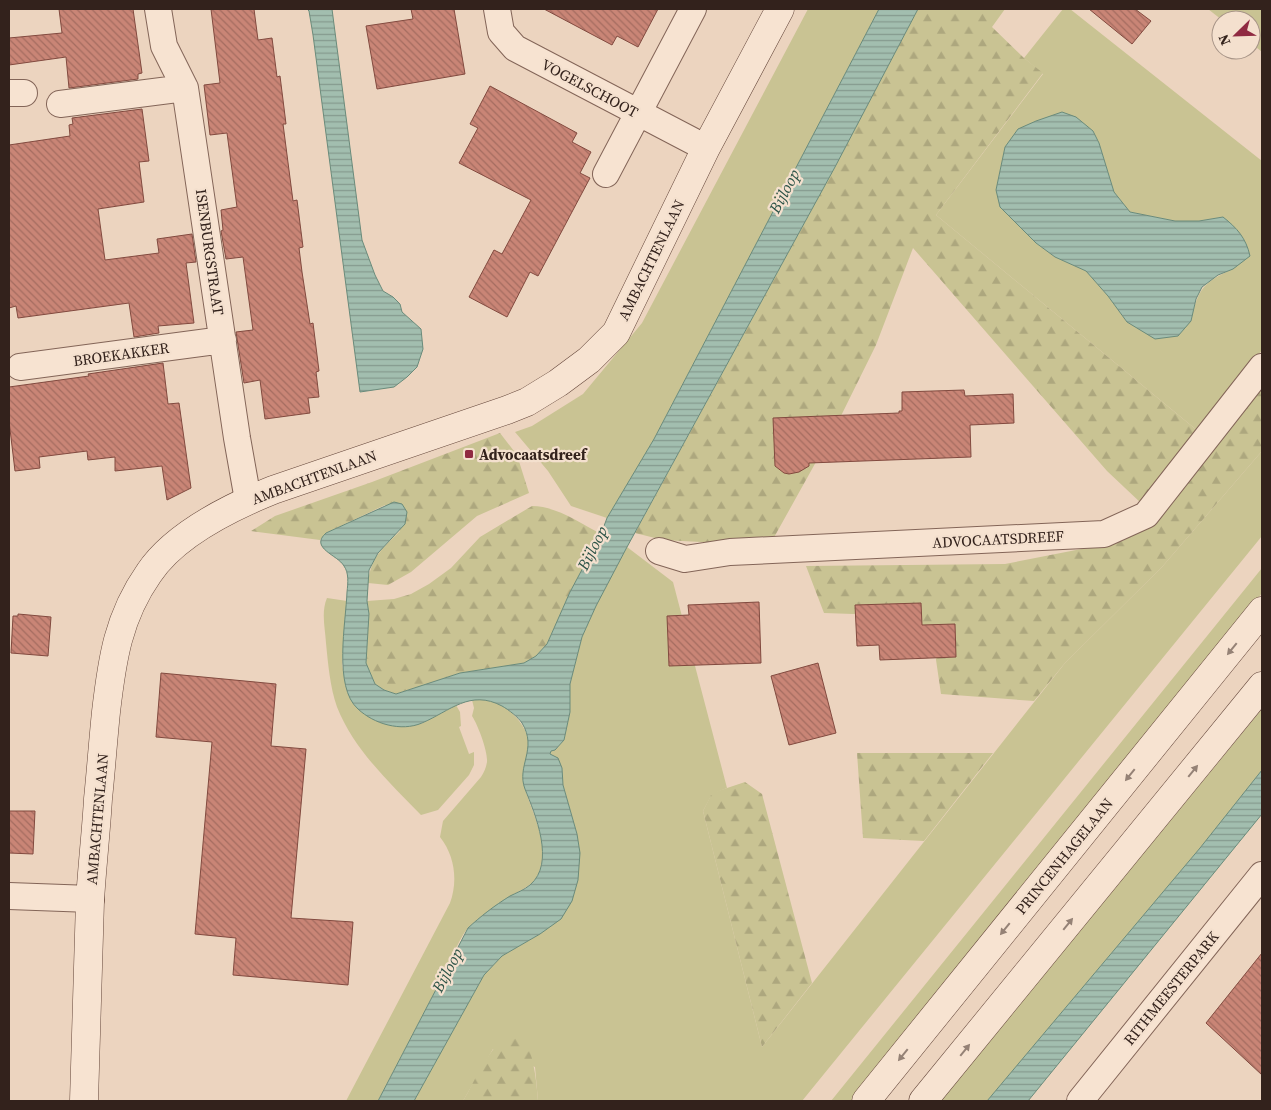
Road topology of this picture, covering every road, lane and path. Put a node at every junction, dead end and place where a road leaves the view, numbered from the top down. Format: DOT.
graph roads {
  1 [pos="158,9"];
  2 [pos="497,9"];
  3 [pos="693,9"];
  4 [pos="780,9"];
  5 [pos="185,88"];
  6 [pos="60,104"];
  7 [pos="638,113"];
  8 [pos="706,148"];
  9 [pos="606,174"];
  10 [pos="223,340"];
  11 [pos="1262,366"];
  12 [pos="20,367"];
  13 [pos="248,500"];
  14 [pos="658,551"];
  15 [pos="1262,611"];
  16 [pos="1262,686"];
  17 [pos="1262,875"];
  18 [pos="9,896"];
  19 [pos="90,899"];
  20 [pos="84,1101"];
  21 [pos="866,1101"];
  22 [pos="923,1101"];
  23 [pos="1080,1101"];
  1 -- 5 [label="street, ISENBURGSTRAAT"];
  2 -- 7 [label="street, VOGELSCHOOT"];
  3 -- 7 [label="street"];
  4 -- 8 [label="street, AMBACHTENLAAN"];
  5 -- 6 [label="street"];
  5 -- 10 [label="street, ISENBURGSTRAAT"];
  7 -- 8 [label="street, VOGELSCHOOT"];
  7 -- 9 [label="street"];
  8 -- 13 [label="street, AMBACHTENLAAN"];
  10 -- 12 [label="street, BROEKAKKER"];
  10 -- 13 [label="street, ISENBURGSTRAAT"];
  11 -- 14 [label="street, ADVOCAATSDREEF"];
  13 -- 19 [label="street, AMBACHTENLAAN"];
  15 -- 21 [label="street, PRINCENHAGELAAN, one-way"];
  22 -- 16 [label="street, one-way"];
  17 -- 23 [label="street, RITHMEESTERPARK"];
  18 -- 19 [label="street"];
  19 -- 20 [label="street, AMBACHTENLAAN"];
}
